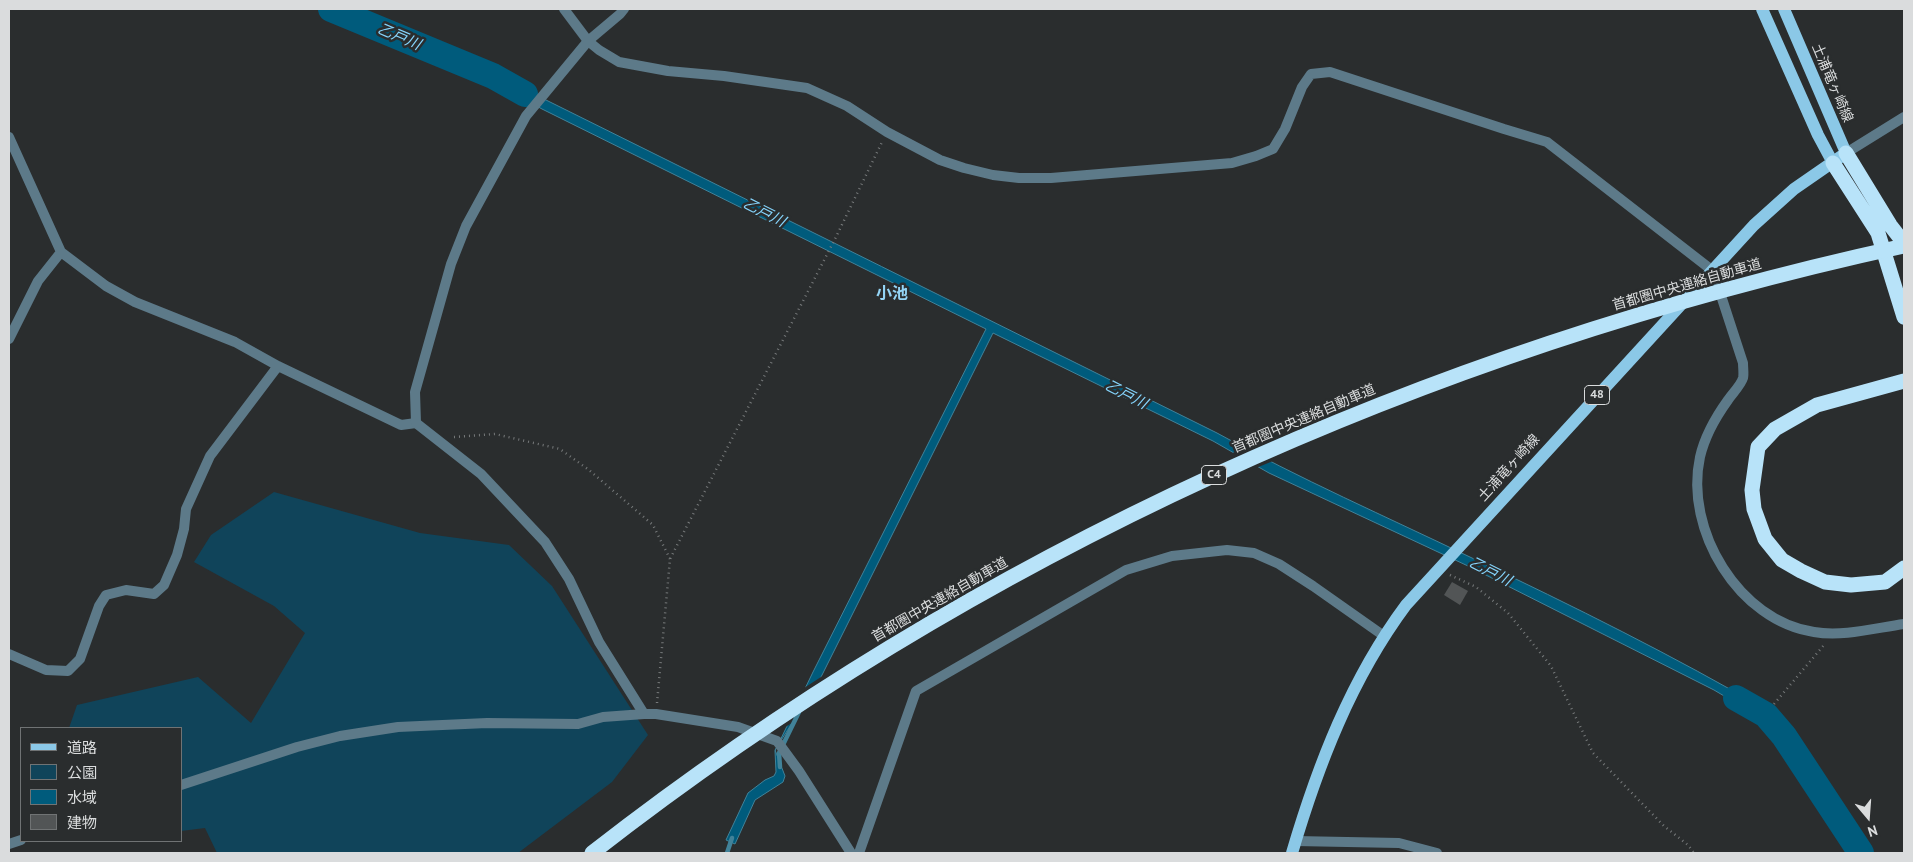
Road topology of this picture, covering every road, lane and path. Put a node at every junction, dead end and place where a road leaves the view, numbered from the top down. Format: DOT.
graph roads {
  1 [pos="564,9"];
  2 [pos="624,9"];
  3 [pos="1762,9"];
  4 [pos="1784,9"];
  5 [pos="588,41"];
  6 [pos="1904,118"];
  7 [pos="887,132"];
  8 [pos="9,137"];
  9 [pos="1846,153"];
  10 [pos="1833,162"];
  11 [pos="1904,242"];
  12 [pos="1904,246"];
  13 [pos="61,252"];
  14 [pos="1714,271"];
  15 [pos="1904,317"];
  16 [pos="9,339"];
  17 [pos="278,366"];
  18 [pos="1904,382"];
  19 [pos="416,423"];
  20 [pos="436,439"];
  21 [pos="670,559"];
  22 [pos="1439,567"];
  23 [pos="1904,568"];
  24 [pos="1904,624"];
  25 [pos="1832,634"];
  26 [pos="1384,636"];
  27 [pos="9,654"];
  28 [pos="1774,704"];
  29 [pos="644,714"];
  30 [pos="656,714"];
  31 [pos="182,784"];
  32 [pos="1294,847"];
  33 [pos="592,853"];
  34 [pos="851,853"];
  35 [pos="859,853"];
  36 [pos="1437,853"];
  37 [pos="1694,853"];
  1 -- 5 [label="street"];
  2 -- 5 [label="street"];
  3 -- 10 [label="main road"];
  4 -- 9 [label="main road, 土浦竜ヶ崎線"];
  5 -- 7 [label="street"];
  5 -- 19 [label="street"];
  6 -- 9 [label="street"];
  7 -- 14 [label="street"];
  7 -- 21 [label="path"];
  8 -- 13 [label="street"];
  9 -- 10 [label="main road, 土浦竜ヶ崎線 / 48"];
  9 -- 11 [label="highway"];
  10 -- 14 [label="main road, 土浦竜ヶ崎線 / 48"];
  10 -- 15 [label="highway"];
  12 -- 33 [label="highway, 首都圏中央連絡自動車道 / C4, bridge"];
  13 -- 16 [label="street"];
  13 -- 17 [label="street"];
  14 -- 22 [label="main road, 土浦竜ヶ崎線 / 48"];
  14 -- 25 [label="street"];
  17 -- 19 [label="street"];
  17 -- 27 [label="street"];
  18 -- 23 [label="highway"];
  19 -- 20 [label="street"];
  20 -- 21 [label="path"];
  20 -- 29 [label="street"];
  21 -- 30 [label="path"];
  22 -- 26 [label="main road, 土浦竜ヶ崎線 / 48"];
  22 -- 37 [label="path"];
  24 -- 25 [label="street"];
  25 -- 28 [label="path"];
  26 -- 32 [label="main road, 土浦竜ヶ崎線 / 48"];
  26 -- 35 [label="street"];
  29 -- 30 [label="street"];
  29 -- 31 [label="street"];
  30 -- 34 [label="street"];
  32 -- 36 [label="street"];
}
